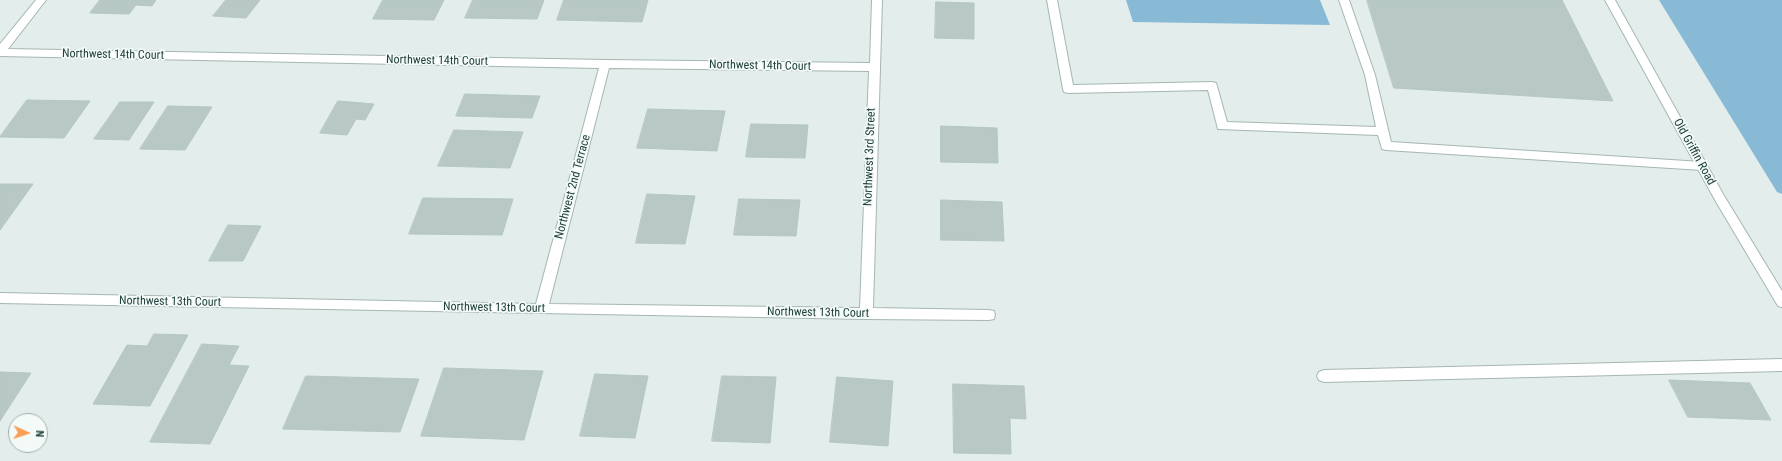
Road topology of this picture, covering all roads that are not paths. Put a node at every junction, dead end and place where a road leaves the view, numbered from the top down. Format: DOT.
graph roads {
  1 [pos="41,0"];
  2 [pos="876,0"];
  3 [pos="1052,0"];
  4 [pos="1344,0"];
  5 [pos="1610,0"];
  6 [pos="0,52"];
  7 [pos="605,64"];
  8 [pos="873,67"];
  9 [pos="1382,131"];
  10 [pos="1702,166"];
  11 [pos="0,298"];
  12 [pos="1782,302"];
  13 [pos="541,309"];
  14 [pos="866,314"];
  15 [pos="988,315"];
  16 [pos="1782,365"];
  17 [pos="1324,376"];
  1 -- 6 [label="street"];
  2 -- 8 [label="street, Northwest 3rd Street"];
  3 -- 9 [label="street"];
  4 -- 9 [label="street"];
  5 -- 10 [label="street, Old Griffin Road"];
  6 -- 7 [label="street, Northwest 14th Court"];
  7 -- 8 [label="street, Northwest 14th Court"];
  7 -- 13 [label="street, Northwest 2nd Terrace"];
  8 -- 14 [label="street, Northwest 3rd Street"];
  9 -- 10 [label="street"];
  10 -- 12 [label="street, Old Griffin Road"];
  11 -- 13 [label="street, Northwest 13th Court"];
  13 -- 14 [label="street, Northwest 13th Court"];
  14 -- 15 [label="street, Northwest 13th Court"];
  16 -- 17 [label="street"];
}
